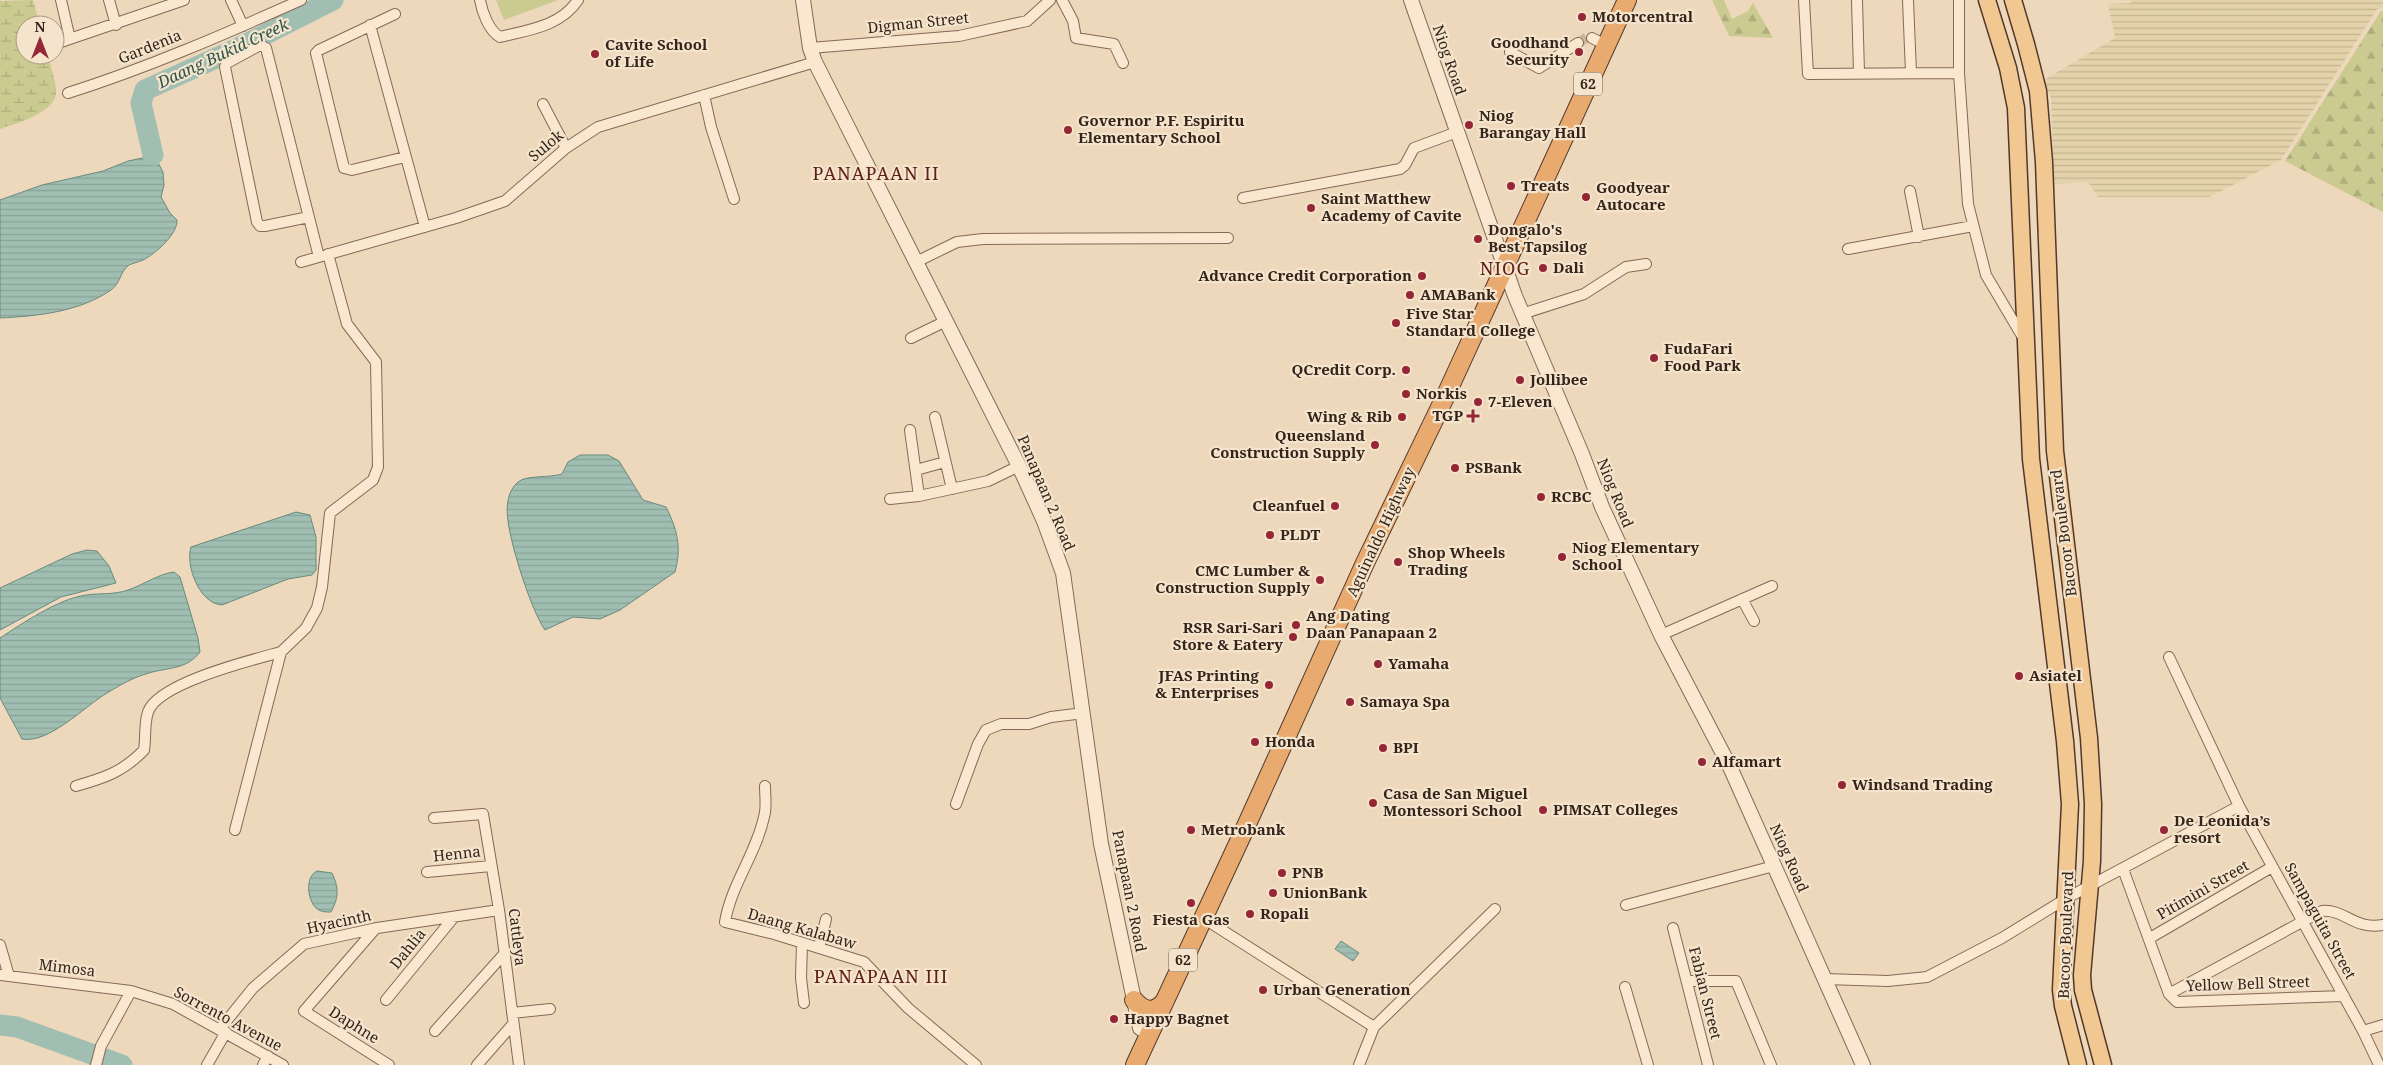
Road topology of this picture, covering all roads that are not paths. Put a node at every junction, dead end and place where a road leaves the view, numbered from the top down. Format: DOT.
graph roads {
  1 [pos="61,0"];
  2 [pos="109,0"];
  3 [pos="184,0"];
  4 [pos="231,0"];
  5 [pos="301,0"];
  6 [pos="480,0"];
  7 [pos="578,0"];
  8 [pos="803,0"];
  9 [pos="1050,0"];
  10 [pos="1062,0"];
  11 [pos="1411,0"];
  12 [pos="1627,0"];
  13 [pos="1804,0"];
  14 [pos="1857,0"];
  15 [pos="1908,0"];
  16 [pos="1959,0"];
  17 [pos="1987,0"];
  18 [pos="2012,0"];
  19 [pos="158,5"];
  20 [pos="395,14"];
  21 [pos="116,24"];
  22 [pos="370,25"];
  23 [pos="243,26"];
  24 [pos="70,39"];
  25 [pos="65,41"];
  26 [pos="1578,43"];
  27 [pos="810,48"];
  28 [pos="1510,52"];
  29 [pos="815,62"];
  30 [pos="1123,63"];
  31 [pos="1911,73"];
  32 [pos="1959,73"];
  33 [pos="1859,74"];
  34 [pos="68,93"];
  35 [pos="704,95"];
  36 [pos="543,104"];
  37 [pos="1457,132"];
  38 [pos="566,148"];
  39 [pos="405,157"];
  40 [pos="1910,191"];
  41 [pos="1243,198"];
  42 [pos="734,199"];
  43 [pos="309,217"];
  44 [pos="1973,226"];
  45 [pos="425,227"];
  46 [pos="1919,236"];
  47 [pos="1228,238"];
  48 [pos="1848,248"];
  49 [pos="323,256"];
  50 [pos="301,262"];
  51 [pos="916,262"];
  52 [pos="1646,264"];
  53 [pos="1505,267"];
  54 [pos="1522,314"];
  55 [pos="946,321"];
  56 [pos="911,338"];
  57 [pos="2026,342"];
  58 [pos="935,417"];
  59 [pos="910,430"];
  60 [pos="945,462"];
  61 [pos="1019,466"];
  62 [pos="916,470"];
  63 [pos="952,489"];
  64 [pos="919,496"];
  65 [pos="890,499"];
  66 [pos="1772,586"];
  67 [pos="1742,599"];
  68 [pos="1754,621"];
  69 [pos="1661,635"];
  70 [pos="281,652"];
  71 [pos="2169,657"];
  72 [pos="2079,658"];
  73 [pos="2055,659"];
  74 [pos="1084,713"];
  75 [pos="76,786"];
  76 [pos="765,786"];
  77 [pos="956,804"];
  78 [pos="2239,806"];
  79 [pos="434,818"];
  80 [pos="235,830"];
  81 [pos="491,866"];
  82 [pos="1774,866"];
  83 [pos="2272,867"];
  84 [pos="2123,869"];
  85 [pos="427,872"];
  86 [pos="2090,888"];
  87 [pos="2067,898"];
  88 [pos="1626,905"];
  89 [pos="1495,909"];
  90 [pos="499,910"];
  91 [pos="454,917"];
  92 [pos="1203,918"];
  93 [pos="826,919"];
  94 [pos="2302,922"];
  95 [pos="2383,925"];
  96 [pos="377,928"];
  97 [pos="1673,928"];
  98 [pos="2150,938"];
  99 [pos="802,943"];
  100 [pos="0,945"];
  101 [pos="819,948"];
  102 [pos="504,954"];
  103 [pos="5,975"];
  104 [pos="1825,979"];
  105 [pos="1688,981"];
  106 [pos="1625,988"];
  107 [pos="131,990"];
  108 [pos="2169,994"];
  109 [pos="2344,996"];
  110 [pos="386,1000"];
  111 [pos="1134,1000"];
  112 [pos="1164,1002"];
  113 [pos="804,1004"];
  114 [pos="550,1009"];
  115 [pos="512,1013"];
  116 [pos="513,1024"];
  117 [pos="2383,1025"];
  118 [pos="1374,1026"];
  119 [pos="223,1030"];
  120 [pos="436,1031"];
  121 [pos="2363,1031"];
  122 [pos="1149,1034"];
  123 [pos="266,1060"];
  124 [pos="96,1065"];
  125 [pos="207,1065"];
  126 [pos="283,1065"];
  127 [pos="389,1065"];
  128 [pos="476,1065"];
  129 [pos="519,1065"];
  130 [pos="976,1065"];
  131 [pos="1135,1065"];
  132 [pos="1359,1065"];
  133 [pos="1648,1065"];
  134 [pos="1708,1065"];
  135 [pos="1771,1065"];
  136 [pos="1863,1065"];
  137 [pos="2078,1065"];
  138 [pos="2103,1065"];
  139 [pos="2379,1065"];
  1 -- 24 [label="street"];
  2 -- 21 [label="street"];
  3 -- 19 [label="street"];
  4 -- 23 [label="street"];
  5 -- 23 [label="street, Gardenia"];
  6 -- 7 [label="street"];
  8 -- 27 [label="street, Panapaan 2 Road"];
  9 -- 27 [label="street, Digman Street"];
  10 -- 30 [label="street"];
  11 -- 37 [label="street, Niog Road"];
  12 -- 53 [label="highway, Aguinaldo Highway / 62"];
  13 -- 33 [label="street"];
  14 -- 33 [label="street"];
  15 -- 31 [label="street"];
  16 -- 32 [label="street"];
  17 -- 57 [label="main road, Bacoor Boulevard"];
  18 -- 72 [label="main road, Bacoor Boulevard"];
  19 -- 21 [label="street"];
  20 -- 22 [label="street"];
  21 -- 24 [label="street"];
  22 -- 39 [label="street"];
  22 -- 39 [label="street"];
  23 -- 34 [label="street, Gardenia"];
  24 -- 25 [label="street"];
  26 -- 28 [label="street"];
  27 -- 29 [label="street, Panapaan 2 Road"];
  29 -- 35 [label="street, Sulok"];
  29 -- 51 [label="street, Panapaan 2 Road"];
  31 -- 32 [label="street"];
  31 -- 33 [label="street"];
  32 -- 44 [label="street"];
  35 -- 38 [label="street, Sulok"];
  35 -- 42 [label="street"];
  36 -- 38 [label="street"];
  37 -- 41 [label="street"];
  37 -- 53 [label="street, Niog Road"];
  38 -- 45 [label="street, Sulok"];
  39 -- 45 [label="street"];
  40 -- 46 [label="street"];
  43 -- 43 [label="street"];
  43 -- 49 [label="street"];
  44 -- 46 [label="street"];
  44 -- 57 [label="street"];
  45 -- 49 [label="street, Sulok"];
  46 -- 48 [label="street"];
  47 -- 51 [label="street"];
  49 -- 50 [label="street, Sulok"];
  49 -- 70 [label="street"];
  51 -- 55 [label="street, Panapaan 2 Road"];
  52 -- 54 [label="street"];
  53 -- 54 [label="street, Niog Road"];
  53 -- 92 [label="highway, Aguinaldo Highway / 62"];
  54 -- 69 [label="street, Niog Road"];
  55 -- 56 [label="street"];
  55 -- 61 [label="street, Panapaan 2 Road"];
  57 -- 73 [label="main road, Bacoor Boulevard"];
  58 -- 60 [label="street"];
  59 -- 62 [label="street"];
  60 -- 62 [label="street"];
  60 -- 63 [label="street"];
  61 -- 63 [label="street"];
  61 -- 74 [label="street, Panapaan 2 Road"];
  62 -- 64 [label="street"];
  63 -- 64 [label="street"];
  64 -- 65 [label="street"];
  66 -- 67 [label="street"];
  67 -- 68 [label="street"];
  67 -- 69 [label="street"];
  69 -- 82 [label="street, Niog Road"];
  70 -- 75 [label="street"];
  70 -- 80 [label="street"];
  71 -- 78 [label="street, Sampaguita Street"];
  72 -- 73 [label="main road"];
  72 -- 86 [label="main road, Bacoor Boulevard"];
  73 -- 87 [label="main road, Bacoor Boulevard"];
  74 -- 77 [label="street"];
  74 -- 111 [label="street, Panapaan 2 Road"];
  76 -- 99 [label="street, Daang Kalabaw"];
  78 -- 83 [label="street, Sampaguita Street"];
  78 -- 84 [label="street"];
  79 -- 81 [label="street, Cattleya"];
  81 -- 85 [label="street, Henna"];
  81 -- 90 [label="street, Cattleya"];
  82 -- 88 [label="street"];
  82 -- 104 [label="street, Niog Road"];
  83 -- 94 [label="street, Sampaguita Street"];
  83 -- 98 [label="street, Pitimini Street"];
  84 -- 86 [label="street"];
  84 -- 98 [label="street, Yellow Bell Street"];
  86 -- 87 [label="street"];
  86 -- 138 [label="main road, Bacoor Boulevard"];
  87 -- 104 [label="street"];
  87 -- 137 [label="main road, Bacoor Boulevard"];
  89 -- 118 [label="street"];
  90 -- 91 [label="street, Hyacinth"];
  90 -- 102 [label="street, Cattleya"];
  91 -- 96 [label="street, Hyacinth"];
  91 -- 110 [label="street, Dahlia"];
  92 -- 112 [label="highway, Aguinaldo Highway / 62"];
  92 -- 118 [label="street"];
  93 -- 101 [label="street"];
  94 -- 95 [label="street"];
  94 -- 108 [label="street"];
  94 -- 109 [label="street, Sampaguita Street"];
  96 -- 119 [label="street, Hyacinth"];
  96 -- 127 [label="street, Daphne"];
  97 -- 105 [label="street, Fabian Street"];
  98 -- 108 [label="street, Yellow Bell Street"];
  99 -- 101 [label="street, Daang Kalabaw"];
  99 -- 113 [label="street"];
  100 -- 103 [label="street"];
  101 -- 130 [label="street, Daang Kalabaw"];
  102 -- 115 [label="street, Cattleya"];
  102 -- 120 [label="street"];
  103 -- 107 [label="street, Mimosa"];
  104 -- 136 [label="street, Niog Road"];
  105 -- 134 [label="street, Fabian Street"];
  105 -- 135 [label="street"];
  106 -- 133 [label="street"];
  107 -- 119 [label="street, Sorrento Avenue"];
  107 -- 124 [label="street"];
  108 -- 109 [label="street, Yellow Bell Street"];
  109 -- 121 [label="street, Sampaguita Street"];
  111 -- 112 [label="highway"];
  111 -- 122 [label="street, Panapaan 2 Road"];
  112 -- 122 [label="highway, Aguinaldo Highway / 62"];
  114 -- 115 [label="street"];
  115 -- 116 [label="street, Cattleya"];
  116 -- 128 [label="street"];
  116 -- 129 [label="street, Cattleya"];
  117 -- 121 [label="street"];
  118 -- 132 [label="street"];
  119 -- 123 [label="street, Sorrento Avenue"];
  119 -- 125 [label="street, Hyacinth"];
  121 -- 139 [label="street, Sampaguita Street"];
  122 -- 131 [label="highway, Aguinaldo Highway / 62"];
  123 -- 126 [label="street, Sorrento Avenue"];
}
